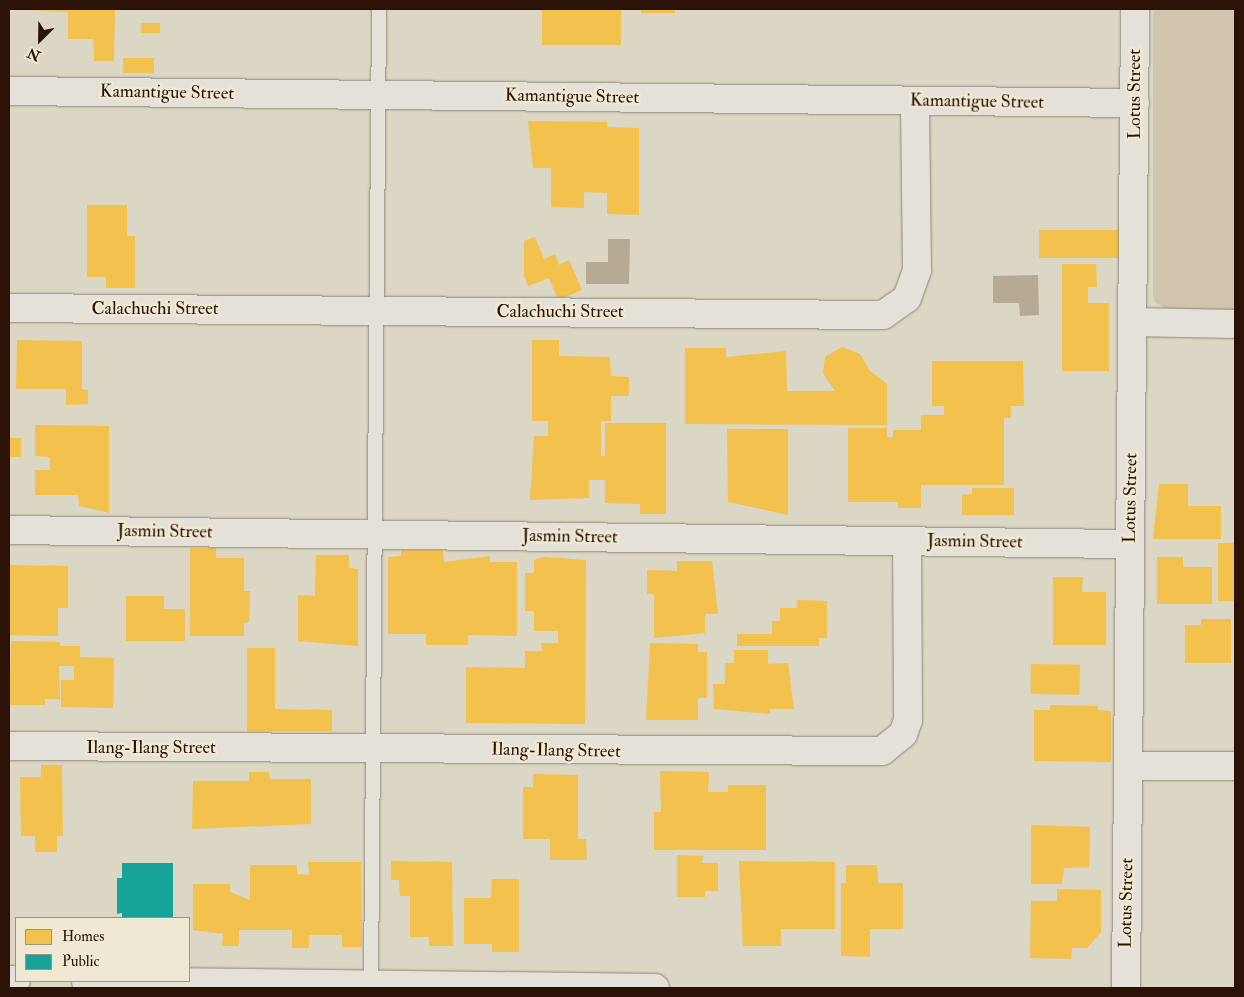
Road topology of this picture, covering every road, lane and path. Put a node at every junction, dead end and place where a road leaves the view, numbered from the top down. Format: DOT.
graph roads {
  1 [pos="379,9"];
  2 [pos="1135,9"];
  3 [pos="9,91"];
  4 [pos="378,95"];
  5 [pos="914,101"];
  6 [pos="1134,103"];
  7 [pos="9,308"];
  8 [pos="377,311"];
  9 [pos="1133,322"];
  10 [pos="1235,324"];
  11 [pos="9,530"];
  12 [pos="375,534"];
  13 [pos="907,541"];
  14 [pos="1130,544"];
  15 [pos="9,746"];
  16 [pos="373,749"];
  17 [pos="1128,766"];
  18 [pos="1235,766"];
  19 [pos="181,982"];
  20 [pos="371,984"];
  21 [pos="656,988"];
  22 [pos="1126,988"];
  1 -- 4 [label="lane"];
  2 -- 6 [label="street, Lotus Street"];
  3 -- 4 [label="street, Kamantigue Street"];
  4 -- 5 [label="street, Kamantigue Street"];
  4 -- 8 [label="lane"];
  5 -- 6 [label="street, Kamantigue Street"];
  5 -- 8 [label="street, Calachuchi Street"];
  6 -- 9 [label="street, Lotus Street"];
  7 -- 8 [label="street, Calachuchi Street"];
  8 -- 12 [label="lane"];
  9 -- 10 [label="street"];
  9 -- 14 [label="street, Lotus Street"];
  11 -- 12 [label="street, Jasmin Street"];
  12 -- 13 [label="street, Jasmin Street"];
  12 -- 16 [label="lane"];
  13 -- 14 [label="street, Jasmin Street"];
  13 -- 16 [label="street, Ilang-Ilang Street"];
  14 -- 17 [label="street, Lotus Street"];
  15 -- 16 [label="street, Ilang-Ilang Street"];
  16 -- 20 [label="lane"];
  17 -- 18 [label="street"];
  17 -- 22 [label="street, Lotus Street"];
  19 -- 20 [label="street"];
  20 -- 21 [label="street"];
}
